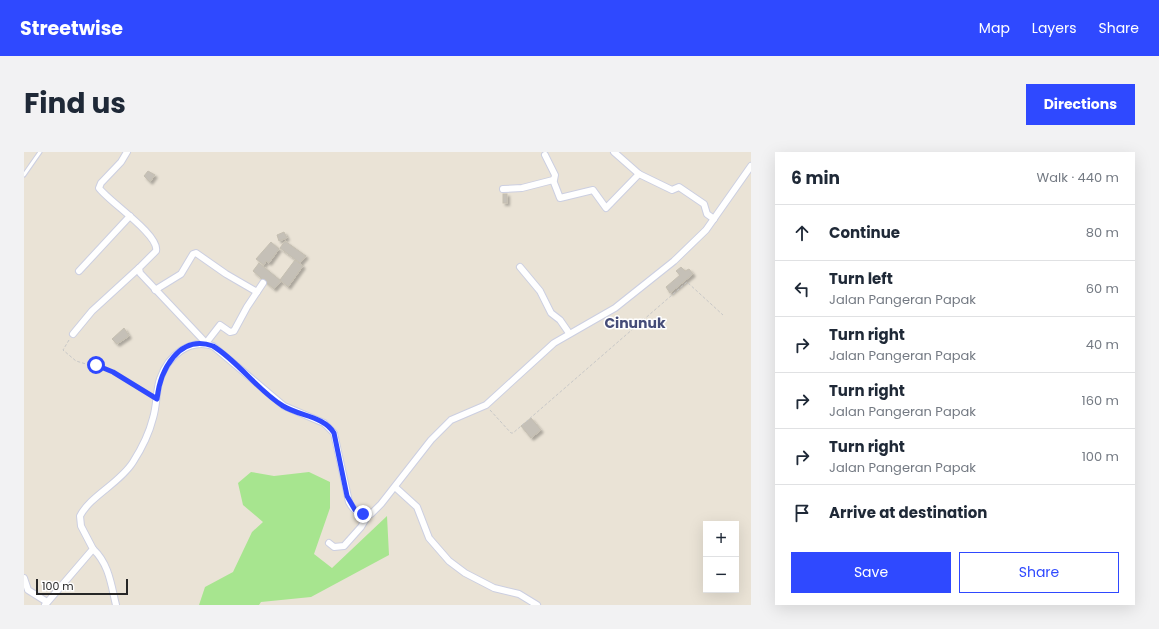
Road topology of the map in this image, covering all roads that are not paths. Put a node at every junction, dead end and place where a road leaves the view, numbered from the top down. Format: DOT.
graph roads {
  1 [pos="40,152"];
  2 [pos="126,152"];
  3 [pos="614,152"];
  4 [pos="545,155"];
  5 [pos="623,155"];
  6 [pos="751,166"];
  7 [pos="639,174"];
  8 [pos="24,175"];
  9 [pos="554,180"];
  10 [pos="503,188"];
  11 [pos="130,216"];
  12 [pos="714,219"];
  13 [pos="520,266"];
  14 [pos="139,268"];
  15 [pos="79,271"];
  16 [pos="264,283"];
  17 [pos="155,290"];
  18 [pos="257,292"];
  19 [pos="569,333"];
  20 [pos="73,334"];
  21 [pos="207,343"];
  22 [pos="395,486"];
  23 [pos="368,515"];
  24 [pos="329,543"];
  25 [pos="93,549"];
  26 [pos="24,578"];
  27 [pos="46,603"];
  28 [pos="116,605"];
  29 [pos="537,605"];
  1 -- 8 [label="lane"];
  2 -- 11 [label="street"];
  3 -- 5 [label="street"];
  4 -- 9 [label="street"];
  5 -- 7 [label="street"];
  6 -- 12 [label="street"];
  7 -- 9 [label="street"];
  7 -- 12 [label="street"];
  9 -- 10 [label="street"];
  11 -- 14 [label="street"];
  11 -- 15 [label="street"];
  12 -- 19 [label="street"];
  13 -- 19 [label="street"];
  14 -- 17 [label="street"];
  14 -- 20 [label="street"];
  16 -- 18 [label="street"];
  17 -- 18 [label="street"];
  17 -- 21 [label="street"];
  18 -- 21 [label="street"];
  19 -- 22 [label="street"];
  21 -- 23 [label="street"];
  21 -- 25 [label="street"];
  22 -- 23 [label="street"];
  22 -- 29 [label="street"];
  23 -- 24 [label="street"];
  25 -- 27 [label="street"];
  25 -- 28 [label="street"];
  26 -- 27 [label="street"];
}
